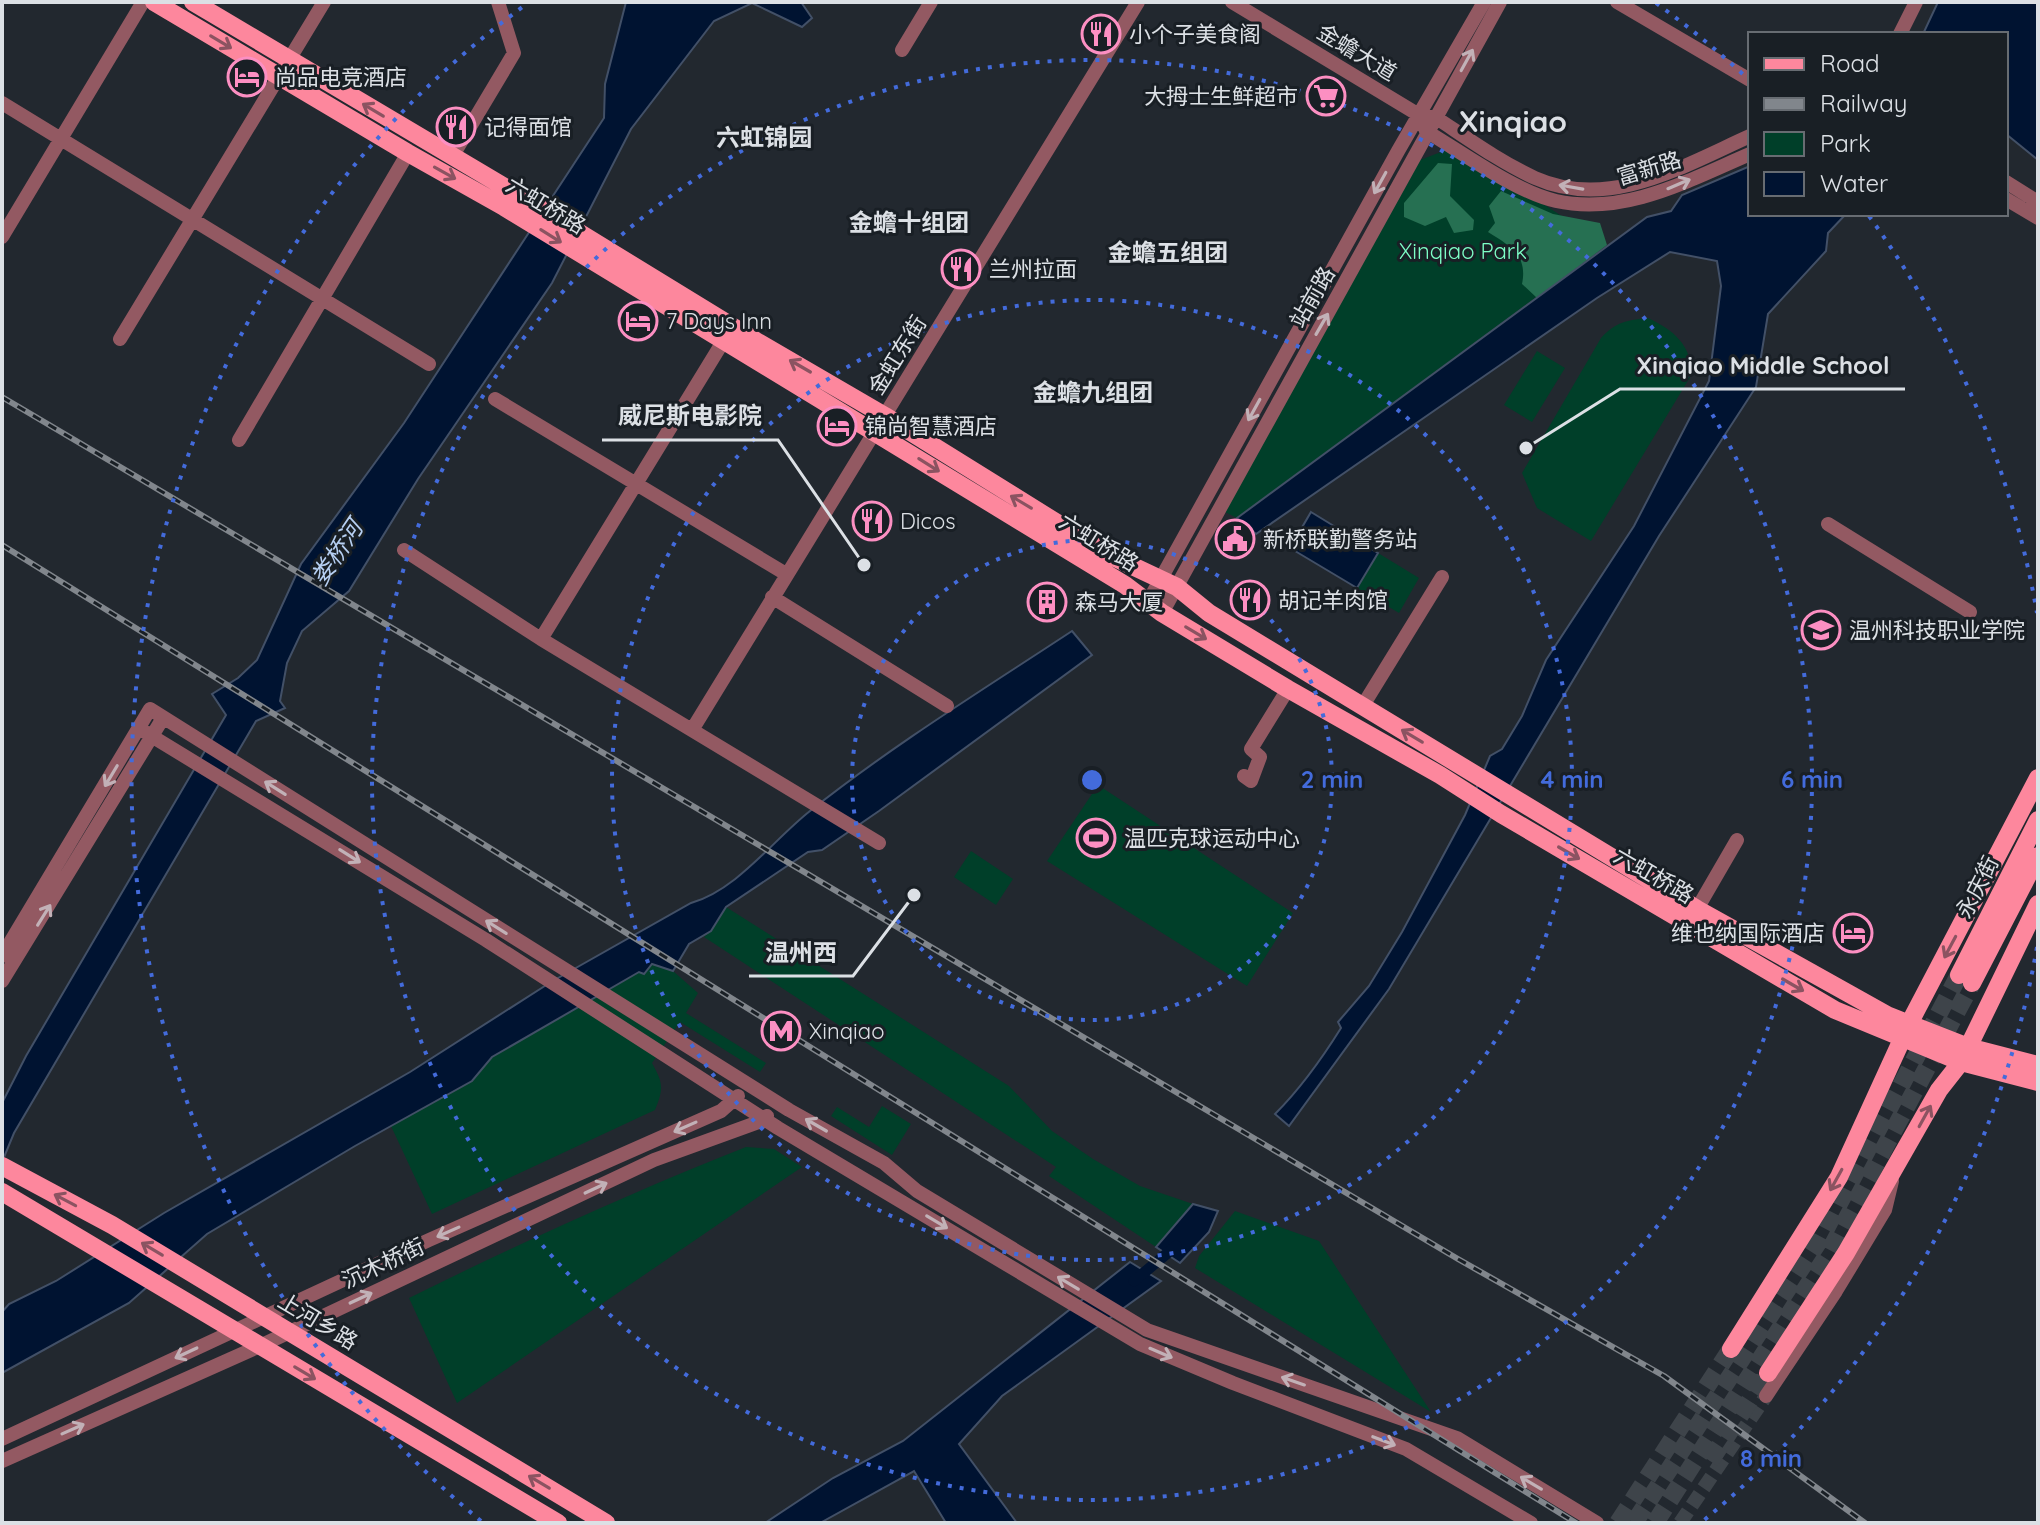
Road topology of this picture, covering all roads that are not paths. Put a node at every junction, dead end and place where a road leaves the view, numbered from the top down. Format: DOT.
graph roads {
  1 [pos="143,2"];
  2 [pos="154,2"];
  3 [pos="193,2"];
  4 [pos="324,2"];
  5 [pos="498,2"];
  6 [pos="931,2"];
  7 [pos="1138,2"];
  8 [pos="1232,2"];
  9 [pos="1484,2"];
  10 [pos="1500,2"];
  11 [pos="1617,2"];
  12 [pos="1916,2"];
  13 [pos="1901,32"];
  14 [pos="902,50"];
  15 [pos="285,68"];
  16 [pos="1748,79"];
  17 [pos="2,103"];
  18 [pos="1419,115"];
  19 [pos="1435,117"];
  20 [pos="1426,131"];
  21 [pos="1748,137"];
  22 [pos="61,140"];
  23 [pos="408,153"];
  24 [pos="1748,155"];
  25 [pos="452,157"];
  26 [pos="2008,183"];
  27 [pos="509,199"];
  28 [pos="2008,200"];
  29 [pos="2038,202"];
  30 [pos="2038,218"];
  31 [pos="193,220"];
  32 [pos="2,237"];
  33 [pos="602,258"];
  34 [pos="323,299"];
  35 [pos="120,339"];
  36 [pos="724,340"];
  37 [pos="429,364"];
  38 [pos="495,399"];
  39 [pos="885,416"];
  40 [pos="875,432"];
  41 [pos="239,440"];
  42 [pos="637,484"];
  43 [pos="1828,524"];
  44 [pos="404,550"];
  45 [pos="786,574"];
  46 [pos="1442,577"];
  47 [pos="1169,583"];
  48 [pos="772,597"];
  49 [pos="1155,608"];
  50 [pos="1970,612"];
  51 [pos="541,639"];
  52 [pos="1288,689"];
  53 [pos="947,706"];
  54 [pos="1362,707"];
  55 [pos="692,730"];
  56 [pos="146,733"];
  57 [pos="1244,776"];
  58 [pos="2038,778"];
  59 [pos="2038,820"];
  60 [pos="1737,840"];
  61 [pos="879,843"];
  62 [pos="2038,856"];
  63 [pos="2038,904"];
  64 [pos="1697,909"];
  65 [pos="2,956"];
  66 [pos="2,981"];
  67 [pos="1906,1032"];
  68 [pos="1964,1055"];
  69 [pos="2038,1065"];
  70 [pos="2038,1082"];
  71 [pos="747,1083"];
  72 [pos="735,1101"];
  73 [pos="776,1102"];
  74 [pos="764,1120"];
  75 [pos="10,1170"];
  76 [pos="1894,1171"];
  77 [pos="4,1194"];
  78 [pos="265,1317"];
  79 [pos="234,1331"];
  80 [pos="288,1331"];
  81 [pos="260,1346"];
  82 [pos="1731,1349"];
  83 [pos="1768,1373"];
  84 [pos="1766,1396"];
  85 [pos="2,1439"];
  86 [pos="2,1461"];
  87 [pos="558,1523"];
  88 [pos="606,1523"];
  89 [pos="1531,1523"];
  90 [pos="1597,1523"];
  1 -- 22 [label="street"];
  2 -- 15 [label="main road, 六虹桥路, one-way"];
  3 -- 15 [label="main road, 六虹桥路"];
  4 -- 15 [label="street"];
  5 -- 25 [label="street"];
  6 -- 14 [label="street"];
  7 -- 39 [label="street, 金虹东街"];
  8 -- 18 [label="street, 金蟾大道"];
  9 -- 18 [label="street, 站前路"];
  19 -- 10 [label="street, 站前路, one-way"];
  11 -- 16 [label="street"];
  12 -- 13 [label="street"];
  15 -- 23 [label="main road, 六虹桥路"];
  25 -- 15 [label="main road, 六虹桥路, one-way"];
  15 -- 31 [label="street"];
  17 -- 22 [label="street"];
  18 -- 19 [label="street, 富新路"];
  18 -- 20 [label="street"];
  18 -- 47 [label="street, 站前路, one-way"];
  19 -- 20 [label="street, 站前路"];
  21 -- 19 [label="street, 富新路, one-way"];
  20 -- 24 [label="street, 富新路, one-way"];
  47 -- 20 [label="street, 站前路, one-way"];
  22 -- 31 [label="street"];
  22 -- 32 [label="street"];
  23 -- 27 [label="main road, 六虹桥路, one-way"];
  23 -- 34 [label="street"];
  25 -- 27 [label="main road, 六虹桥路"];
  26 -- 29 [label="street"];
  27 -- 33 [label="main road, 六虹桥路"];
  28 -- 30 [label="street"];
  31 -- 34 [label="street"];
  31 -- 35 [label="street"];
  33 -- 36 [label="main road, 六虹桥路"];
  39 -- 33 [label="main road, 六虹桥路, one-way"];
  34 -- 37 [label="street"];
  34 -- 41 [label="street"];
  36 -- 40 [label="main road, 六虹桥路"];
  36 -- 42 [label="street"];
  38 -- 42 [label="street"];
  39 -- 40 [label="street, 金虹东街"];
  47 -- 39 [label="main road, 六虹桥路, one-way"];
  40 -- 45 [label="street, 金虹东街"];
  40 -- 49 [label="main road, 六虹桥路, one-way"];
  42 -- 45 [label="street"];
  42 -- 51 [label="street"];
  43 -- 50 [label="street"];
  44 -- 51 [label="street"];
  45 -- 48 [label="street, 金虹东街"];
  46 -- 54 [label="street"];
  47 -- 49 [label="street, 站前路"];
  47 -- 54 [label="main road, 六虹桥路"];
  48 -- 53 [label="street"];
  48 -- 55 [label="street, 金虹东街"];
  49 -- 52 [label="main road, 六虹桥路, one-way"];
  51 -- 55 [label="street"];
  52 -- 57 [label="street"];
  52 -- 67 [label="main road, 六虹桥路, one-way"];
  64 -- 54 [label="main road, 六虹桥路, one-way"];
  55 -- 61 [label="street"];
  56 -- 65 [label="street, one-way"];
  66 -- 56 [label="street, one-way"];
  71 -- 56 [label="street, one-way"];
  56 -- 72 [label="street, one-way"];
  58 -- 67 [label="main road, one-way"];
  59 -- 62 [label="main road, 永庆街"];
  60 -- 64 [label="street"];
  63 -- 68 [label="main road"];
  64 -- 67 [label="main road, 六虹桥路"];
  67 -- 68 [label="main road, 六虹桥路"];
  67 -- 82 [label="main road, one-way"];
  68 -- 69 [label="main road, 六虹桥路"];
  68 -- 70 [label="main road, 六虹桥路"];
  76 -- 68 [label="main road, one-way"];
  71 -- 72 [label="street, 沉木桥街"];
  71 -- 73 [label="street"];
  72 -- 74 [label="street"];
  72 -- 78 [label="street, 沉木桥街, one-way"];
  73 -- 74 [label="street"];
  90 -- 73 [label="street, one-way"];
  80 -- 74 [label="street, 沉木桥街, one-way"];
  74 -- 89 [label="street, one-way"];
  78 -- 75 [label="main road, 上河乡路, one-way"];
  76 -- 83 [label="main road"];
  76 -- 84 [label="street"];
  77 -- 79 [label="main road"];
  78 -- 79 [label="street, 沉木桥街"];
  78 -- 80 [label="main road, 上河乡路"];
  79 -- 81 [label="main road"];
  79 -- 85 [label="street, 沉木桥街, one-way"];
  80 -- 81 [label="street, 沉木桥街"];
  88 -- 80 [label="main road, 上河乡路, one-way"];
  86 -- 81 [label="street, 沉木桥街, one-way"];
  81 -- 87 [label="main road, one-way"];
}
